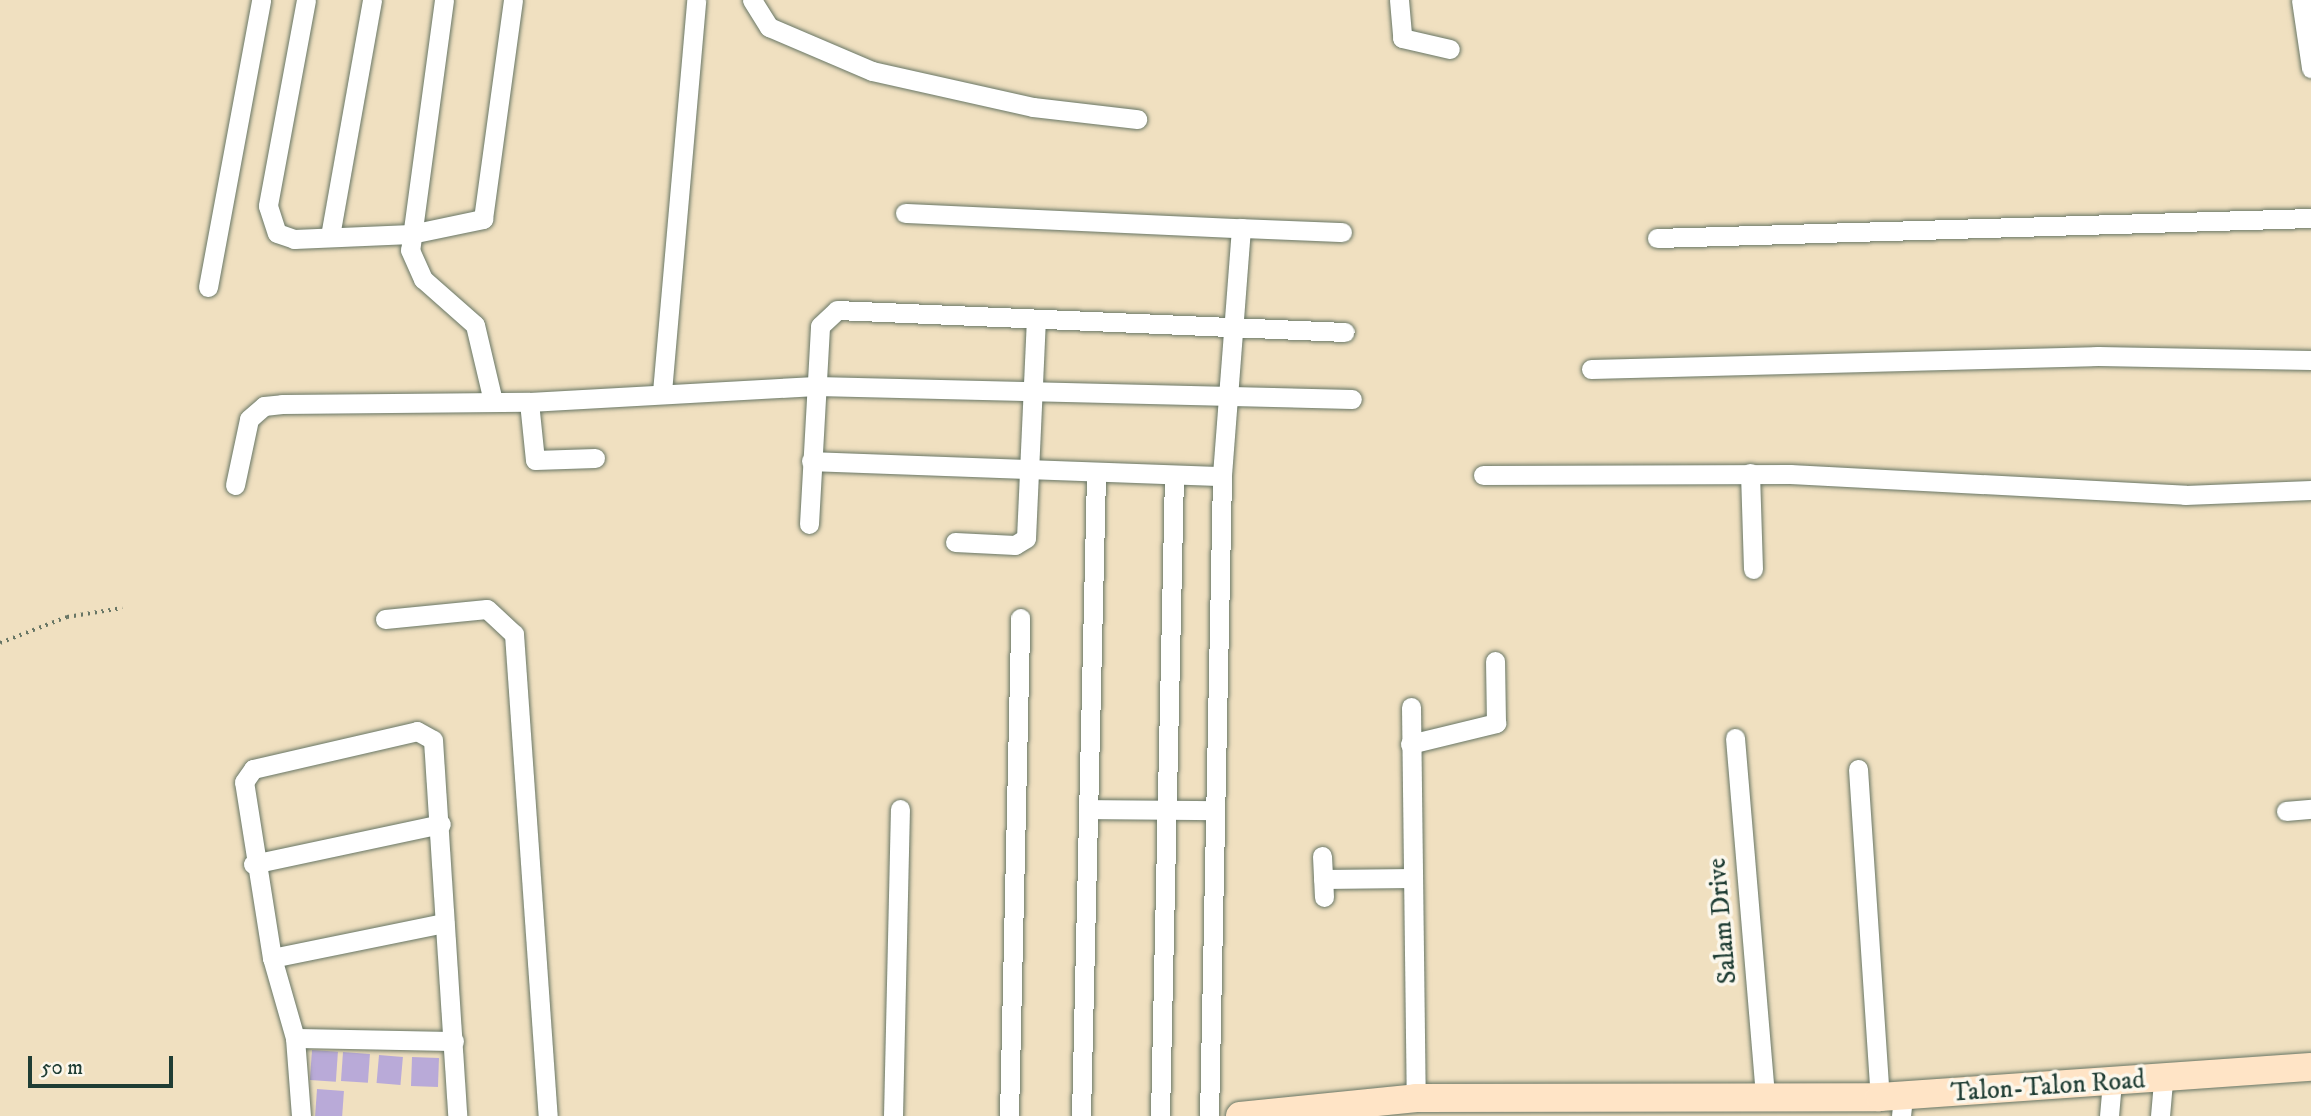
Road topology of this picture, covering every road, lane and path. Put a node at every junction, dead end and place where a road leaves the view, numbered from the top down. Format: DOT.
graph roads {
  1 [pos="261,0"];
  2 [pos="306,0"];
  3 [pos="372,0"];
  4 [pos="444,0"];
  5 [pos="513,0"];
  6 [pos="696,0"];
  7 [pos="752,0"];
  8 [pos="1399,0"];
  9 [pos="2301,0"];
  10 [pos="1450,49"];
  11 [pos="2311,68"];
  12 [pos="1136,119"];
  13 [pos="905,213"];
  14 [pos="2311,218"];
  15 [pos="1241,228"];
  16 [pos="1342,232"];
  17 [pos="411,234"];
  18 [pos="330,236"];
  19 [pos="1657,237"];
  20 [pos="208,287"];
  21 [pos="1035,320"];
  22 [pos="1231,324"];
  23 [pos="1345,332"];
  24 [pos="2311,360"];
  25 [pos="1591,369"];
  26 [pos="816,386"];
  27 [pos="662,392"];
  28 [pos="1035,395"];
  29 [pos="1226,398"];
  30 [pos="1352,399"];
  31 [pos="493,401"];
  32 [pos="529,402"];
  33 [pos="595,458"];
  34 [pos="811,461"];
  35 [pos="1029,468"];
  36 [pos="1750,473"];
  37 [pos="1096,474"];
  38 [pos="1483,475"];
  39 [pos="1174,476"];
  40 [pos="1222,476"];
  41 [pos="234,485"];
  42 [pos="2311,490"];
  43 [pos="809,524"];
  44 [pos="955,542"];
  45 [pos="1753,569"];
  46 [pos="122,608"];
  47 [pos="1020,618"];
  48 [pos="385,619"];
  49 [pos="0,643"];
  50 [pos="1494,661"];
  51 [pos="1411,707"];
  52 [pos="1735,738"];
  53 [pos="1410,744"];
  54 [pos="1858,769"];
  55 [pos="1167,808"];
  56 [pos="2311,808"];
  57 [pos="900,809"];
  58 [pos="1088,809"];
  59 [pos="1213,810"];
  60 [pos="2287,811"];
  61 [pos="441,824"];
  62 [pos="1322,856"];
  63 [pos="253,864"];
  64 [pos="1413,878"];
  65 [pos="444,922"];
  66 [pos="272,958"];
  67 [pos="295,1038"];
  68 [pos="454,1041"];
  69 [pos="2311,1067"];
  70 [pos="2163,1079"];
  71 [pos="2112,1084"];
  72 [pos="1765,1099"];
  73 [pos="1895,1103"];
  74 [pos="1434,1104"];
  75 [pos="301,1116"];
  76 [pos="457,1116"];
  77 [pos="548,1116"];
  78 [pos="892,1116"];
  79 [pos="1009,1116"];
  80 [pos="1081,1116"];
  81 [pos="1160,1116"];
  82 [pos="1209,1116"];
  83 [pos="1240,1116"];
  84 [pos="2109,1116"];
  85 [pos="2160,1116"];
  1 -- 20 [label="street"];
  2 -- 18 [label="street"];
  3 -- 18 [label="street"];
  4 -- 17 [label="street"];
  5 -- 17 [label="street"];
  6 -- 27 [label="street"];
  7 -- 12 [label="street"];
  8 -- 10 [label="street"];
  9 -- 11 [label="street"];
  13 -- 15 [label="street"];
  14 -- 19 [label="street"];
  15 -- 16 [label="street"];
  15 -- 22 [label="street"];
  17 -- 18 [label="street"];
  17 -- 31 [label="street"];
  21 -- 22 [label="street"];
  21 -- 26 [label="street"];
  21 -- 28 [label="street"];
  22 -- 23 [label="street"];
  22 -- 29 [label="street"];
  24 -- 25 [label="street"];
  26 -- 27 [label="street"];
  26 -- 28 [label="street"];
  26 -- 34 [label="street"];
  27 -- 32 [label="street"];
  28 -- 29 [label="street"];
  28 -- 35 [label="street"];
  29 -- 30 [label="street"];
  29 -- 40 [label="street"];
  31 -- 32 [label="street"];
  31 -- 41 [label="street"];
  32 -- 33 [label="street"];
  34 -- 35 [label="street"];
  34 -- 43 [label="street"];
  35 -- 37 [label="street"];
  35 -- 44 [label="street"];
  36 -- 38 [label="street"];
  36 -- 42 [label="street"];
  36 -- 45 [label="street"];
  37 -- 39 [label="street"];
  37 -- 58 [label="street"];
  39 -- 40 [label="street"];
  39 -- 55 [label="street"];
  40 -- 59 [label="street"];
  46 -- 49 [label="path"];
  47 -- 79 [label="street"];
  48 -- 77 [label="street"];
  50 -- 53 [label="street"];
  51 -- 53 [label="street"];
  52 -- 72 [label="street, Salam Drive"];
  53 -- 64 [label="street"];
  54 -- 73 [label="street"];
  55 -- 58 [label="street"];
  55 -- 59 [label="street"];
  55 -- 81 [label="street"];
  56 -- 60 [label="street"];
  57 -- 78 [label="street"];
  58 -- 80 [label="street"];
  59 -- 82 [label="street"];
  61 -- 63 [label="street"];
  61 -- 63 [label="street"];
  61 -- 65 [label="street"];
  62 -- 64 [label="street"];
  63 -- 66 [label="street"];
  64 -- 74 [label="street"];
  65 -- 66 [label="street"];
  65 -- 68 [label="street"];
  66 -- 67 [label="street"];
  67 -- 68 [label="street"];
  67 -- 75 [label="street"];
  68 -- 76 [label="street"];
  69 -- 70 [label="street, Talon-Talon Road"];
  70 -- 71 [label="street, Talon-Talon Road"];
  70 -- 85 [label="street"];
  71 -- 73 [label="street, Talon-Talon Road"];
  71 -- 84 [label="street"];
  72 -- 73 [label="street, Talon-Talon Road"];
  72 -- 74 [label="street, Talon-Talon Road"];
  74 -- 83 [label="street, Talon-Talon Road"];
}
